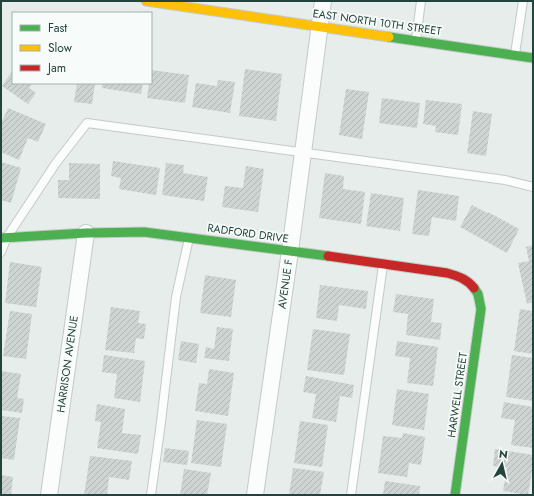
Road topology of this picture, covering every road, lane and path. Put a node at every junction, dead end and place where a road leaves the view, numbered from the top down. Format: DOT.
graph roads {
  1 [pos="146,1"];
  2 [pos="323,1"];
  3 [pos="422,1"];
  4 [pos="523,1"];
  5 [pos="319,26"];
  6 [pos="416,40"];
  7 [pos="515,55"];
  8 [pos="533,58"];
  9 [pos="303,153"];
  10 [pos="533,187"];
  11 [pos="86,233"];
  12 [pos="4,237"];
  13 [pos="189,237"];
  14 [pos="290,251"];
  15 [pos="1,252"];
  16 [pos="383,264"];
  17 [pos="480,298"];
  18 [pos="49,495"];
  19 [pos="151,495"];
  20 [pos="255,495"];
  21 [pos="351,495"];
  22 [pos="455,495"];
  1 -- 5 [label="street, EAST NORTH 10TH STREET"];
  2 -- 5 [label="street, AVENUE F"];
  3 -- 6 [label="lane"];
  4 -- 7 [label="lane"];
  5 -- 6 [label="street, EAST NORTH 10TH STREET"];
  5 -- 9 [label="street, AVENUE F"];
  6 -- 7 [label="street, EAST NORTH 10TH STREET"];
  7 -- 8 [label="street, EAST NORTH 10TH STREET"];
  9 -- 10 [label="lane"];
  9 -- 12 [label="lane"];
  9 -- 14 [label="street, AVENUE F"];
  11 -- 12 [label="street, RADFORD DRIVE"];
  11 -- 13 [label="street, RADFORD DRIVE"];
  11 -- 18 [label="street, HARRISON AVENUE"];
  12 -- 15 [label="lane"];
  13 -- 14 [label="street, RADFORD DRIVE"];
  13 -- 19 [label="lane"];
  14 -- 16 [label="street, RADFORD DRIVE"];
  14 -- 20 [label="street, AVENUE F"];
  16 -- 17 [label="street, RADFORD DRIVE"];
  16 -- 21 [label="lane"];
  17 -- 22 [label="street, HARWELL STREET"];
}
